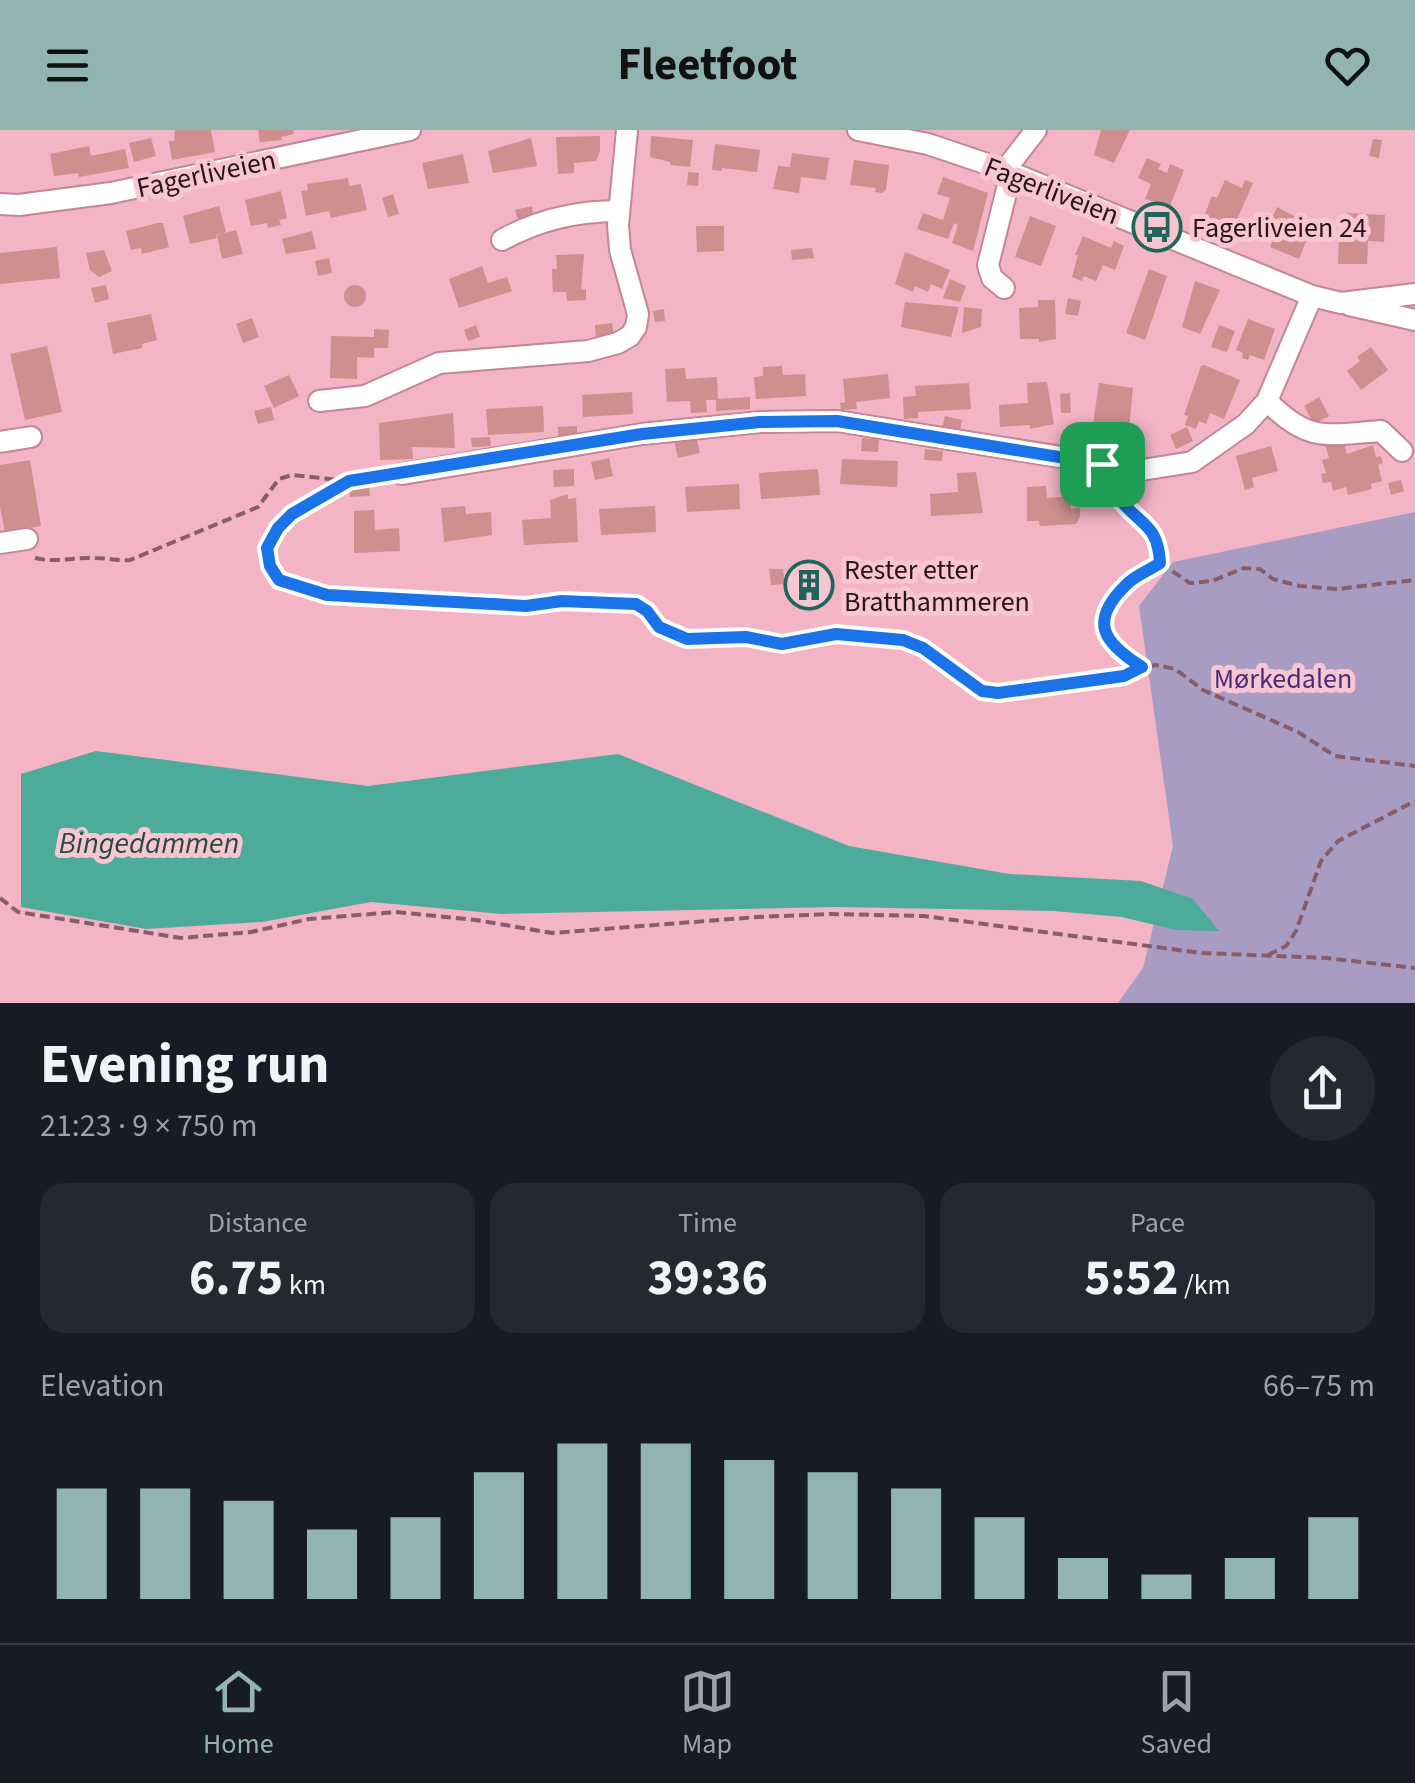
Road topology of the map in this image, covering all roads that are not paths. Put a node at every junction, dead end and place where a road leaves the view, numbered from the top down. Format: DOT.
graph roads {
  1 [pos="410,130"];
  2 [pos="627,130"];
  3 [pos="858,130"];
  4 [pos="1036,130"];
  5 [pos="1008,172"];
  6 [pos="0,204"];
  7 [pos="618,211"];
  8 [pos="502,240"];
  9 [pos="1004,288"];
  10 [pos="1415,294"];
  11 [pos="1312,296"];
  12 [pos="1341,303"];
  13 [pos="1415,320"];
  14 [pos="1267,400"];
  15 [pos="319,402"];
  16 [pos="31,438"];
  17 [pos="0,442"];
  18 [pos="1402,451"];
  19 [pos="402,474"];
  20 [pos="28,539"];
  21 [pos="2,542"];
  1 -- 6 [label="street, Fagerliveien"];
  2 -- 7 [label="street"];
  3 -- 5 [label="street, Fagerliveien"];
  4 -- 5 [label="street"];
  5 -- 9 [label="street"];
  5 -- 11 [label="street, Fagerliveien"];
  7 -- 8 [label="street"];
  7 -- 15 [label="street"];
  10 -- 12 [label="street, Fagerliveien"];
  11 -- 12 [label="street, Fagerliveien"];
  11 -- 14 [label="street"];
  12 -- 13 [label="street"];
  14 -- 18 [label="street"];
  14 -- 19 [label="street"];
  16 -- 17 [label="street"];
  20 -- 21 [label="street"];
}
